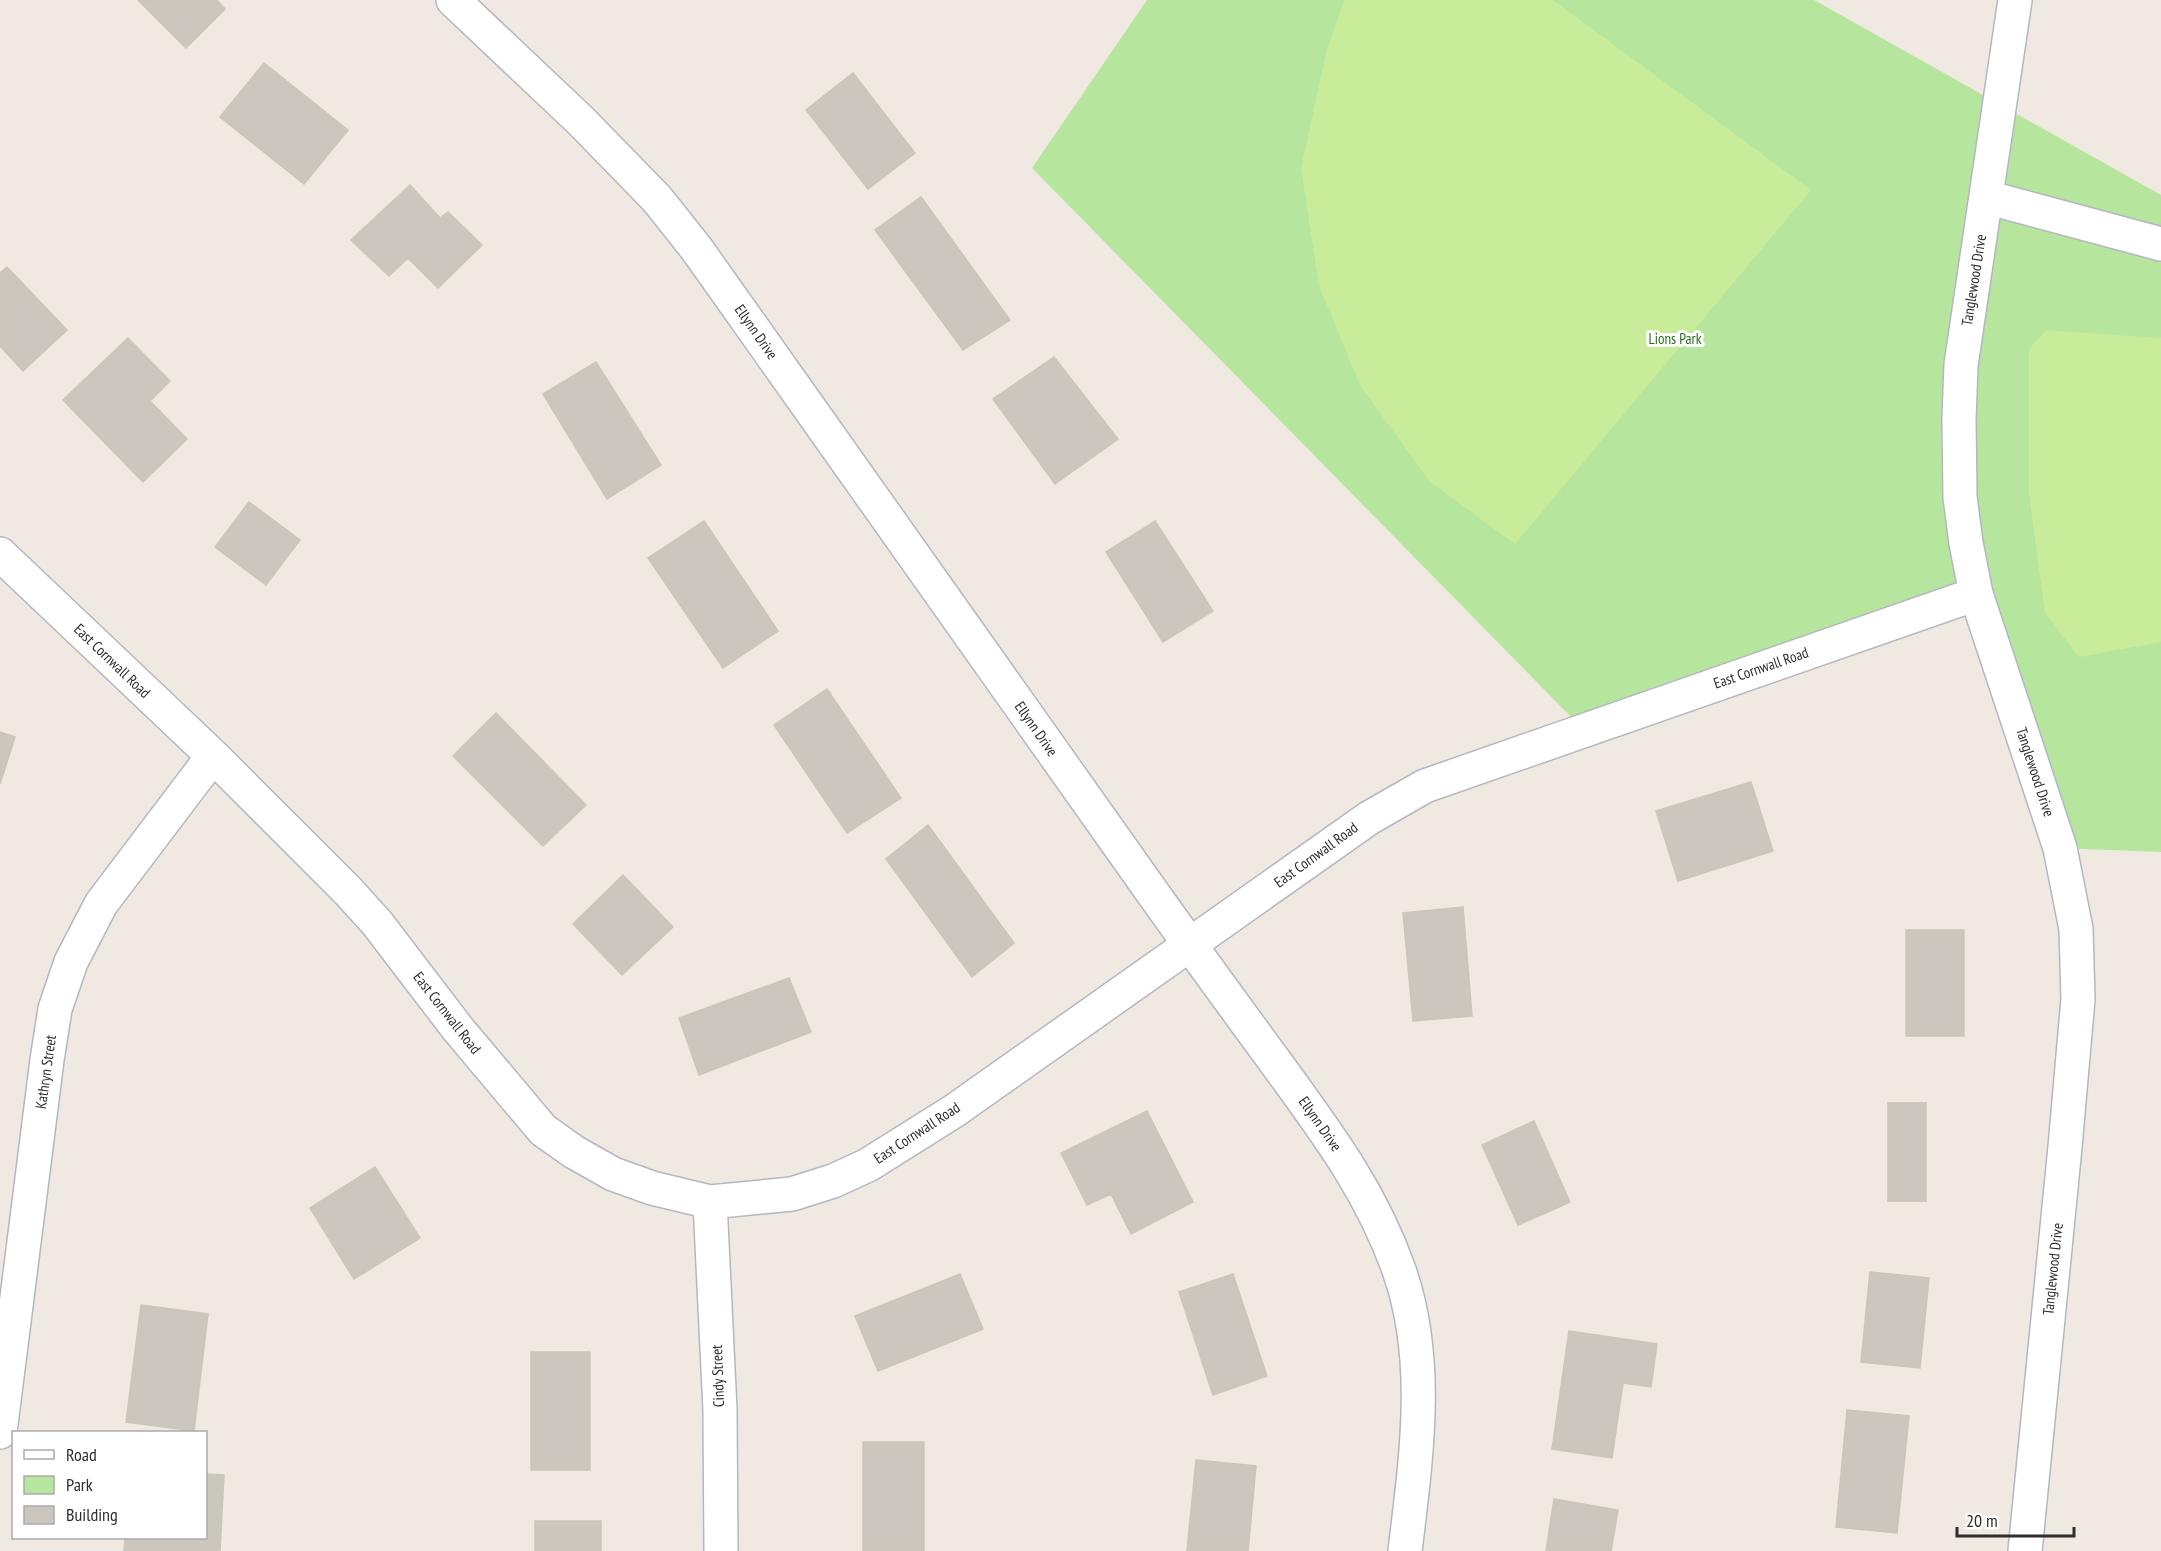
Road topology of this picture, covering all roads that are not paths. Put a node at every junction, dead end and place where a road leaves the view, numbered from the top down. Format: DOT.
graph roads {
  1 [pos="453,0"];
  2 [pos="2015,0"];
  3 [pos="1986,197"];
  4 [pos="2161,244"];
  5 [pos="0,554"];
  6 [pos="1976,594"];
  7 [pos="213,756"];
  8 [pos="1190,945"];
  9 [pos="710,1202"];
  10 [pos="0,1432"];
  11 [pos="721,1551"];
  12 [pos="1405,1551"];
  13 [pos="2025,1551"];
  1 -- 8 [label="street, Ellynn Drive"];
  2 -- 3 [label="street, Tanglewood Drive"];
  3 -- 4 [label="street"];
  3 -- 6 [label="street, Tanglewood Drive"];
  5 -- 7 [label="street, East Cornwall Road"];
  6 -- 8 [label="street, East Cornwall Road"];
  6 -- 13 [label="street, Tanglewood Drive"];
  7 -- 9 [label="street, East Cornwall Road"];
  7 -- 10 [label="street, Kathryn Street"];
  8 -- 9 [label="street, East Cornwall Road"];
  8 -- 12 [label="street, Ellynn Drive"];
  9 -- 11 [label="street, Cindy Street"];
}
